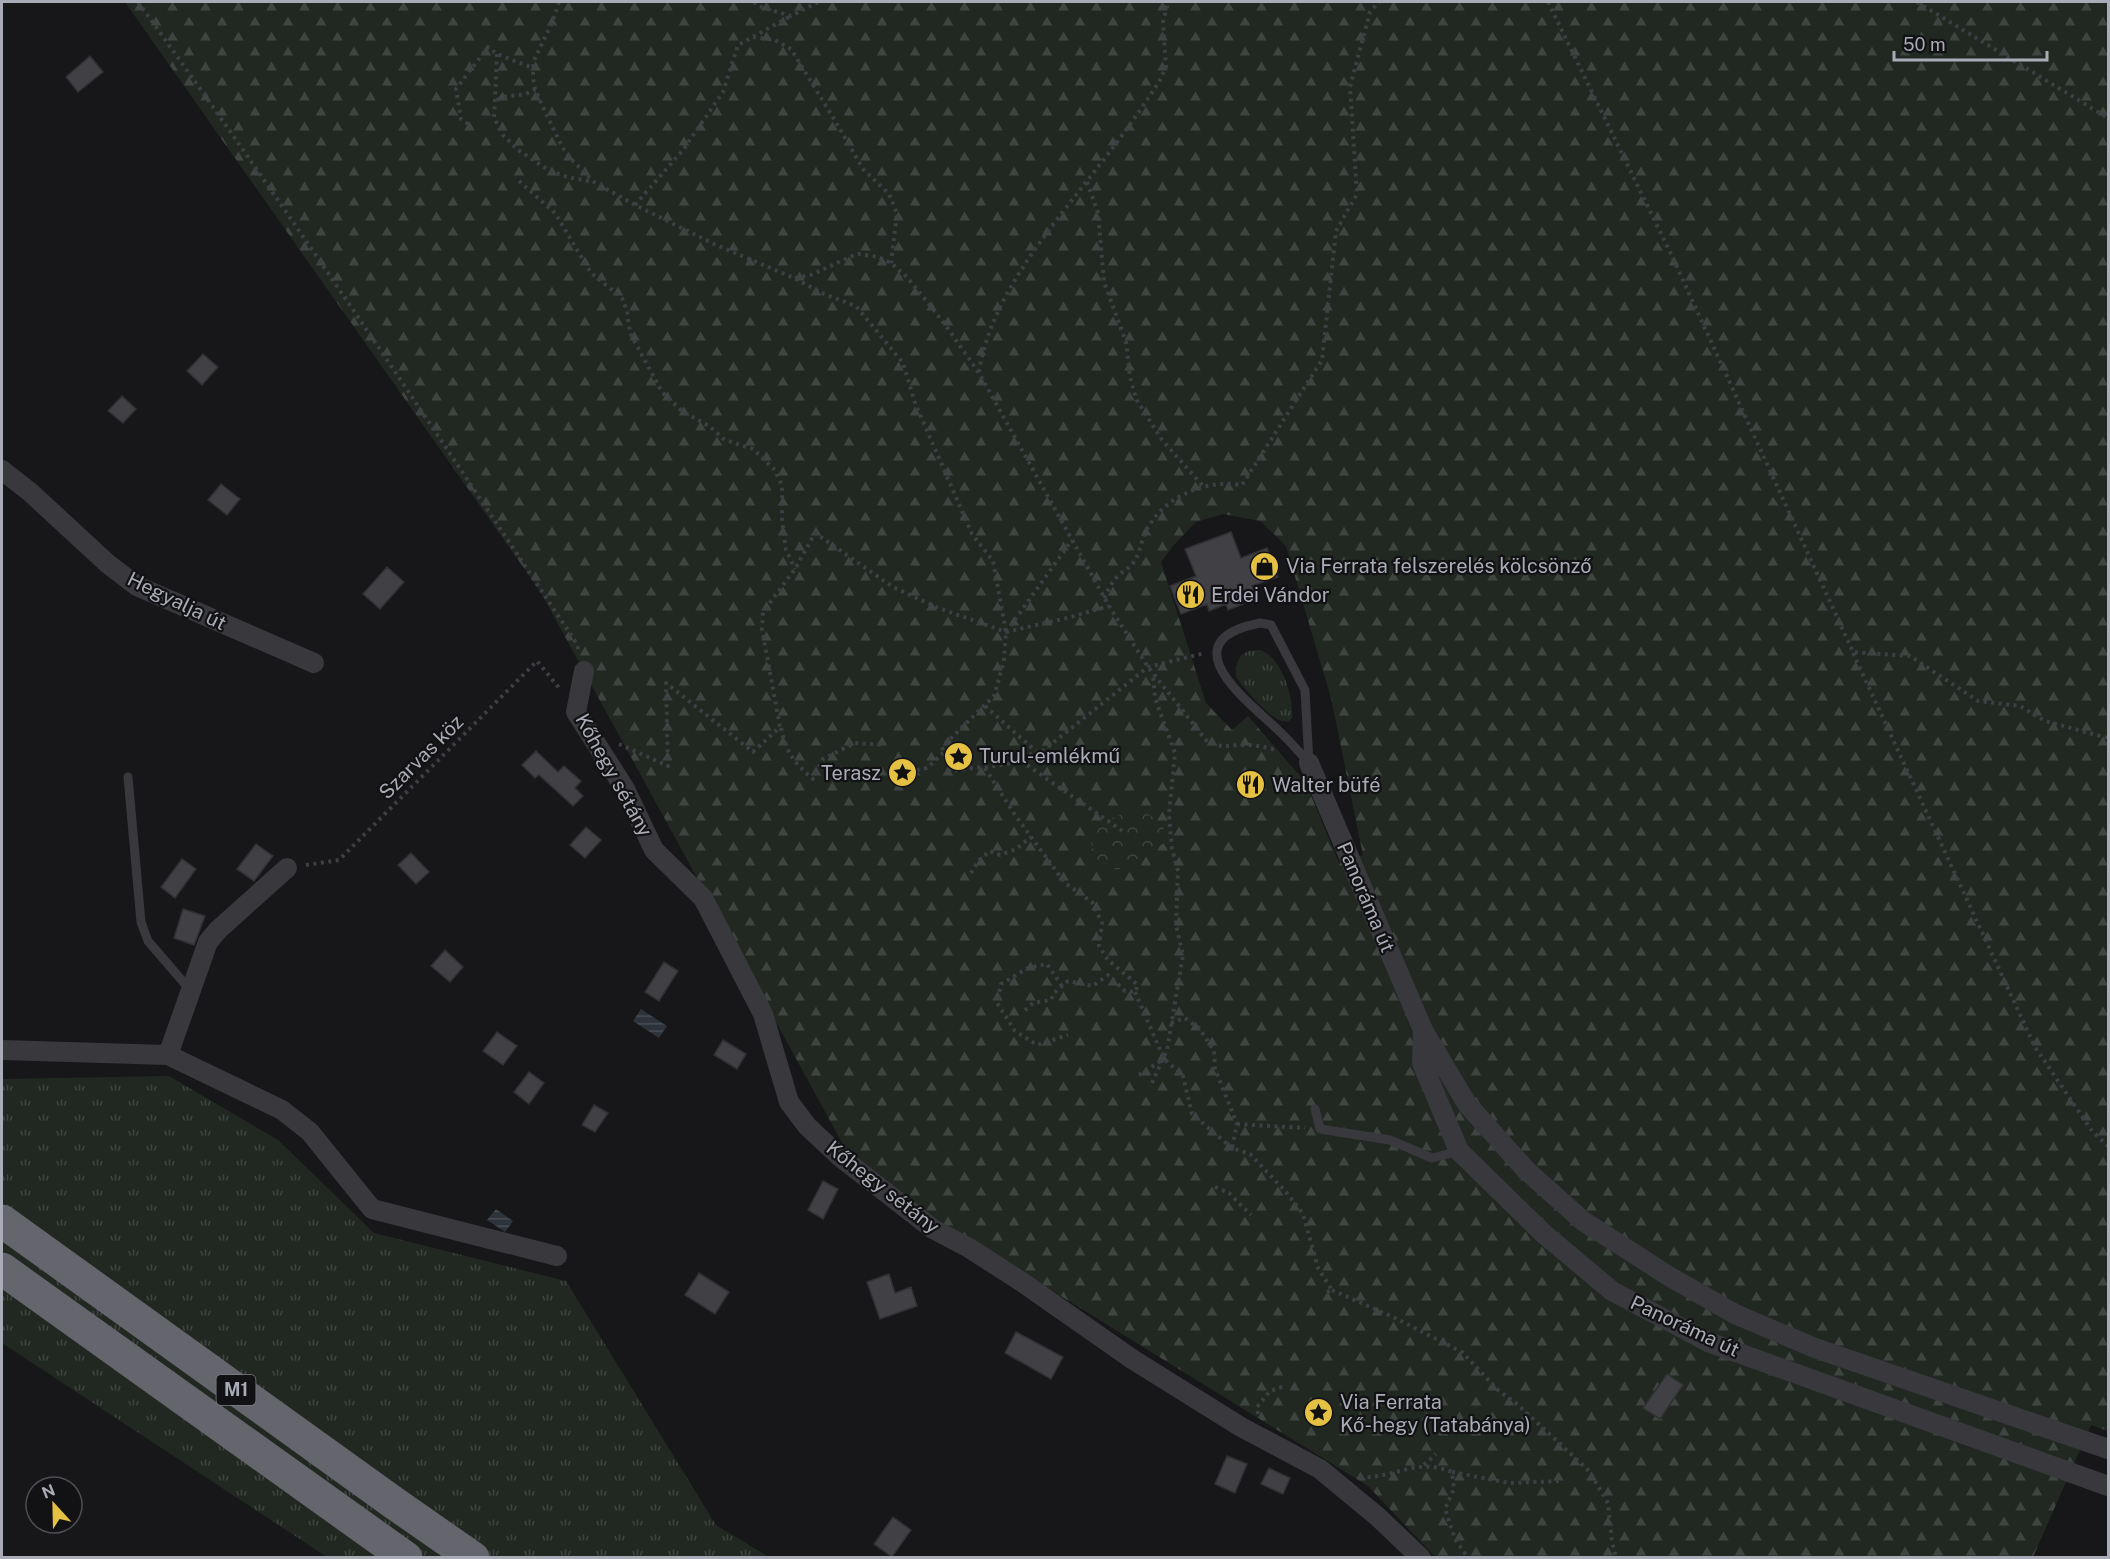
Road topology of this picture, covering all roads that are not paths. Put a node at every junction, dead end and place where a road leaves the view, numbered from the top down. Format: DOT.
graph roads {
  1 [pos="2,470"];
  2 [pos="314,663"];
  3 [pos="584,671"];
  4 [pos="1309,763"];
  5 [pos="128,777"];
  6 [pos="287,868"];
  7 [pos="191,991"];
  8 [pos="1423,1030"];
  9 [pos="2,1050"];
  10 [pos="168,1055"];
  11 [pos="1315,1109"];
  12 [pos="1459,1151"];
  13 [pos="2,1221"];
  14 [pos="557,1256"];
  15 [pos="2,1269"];
  16 [pos="2109,1449"];
  17 [pos="2109,1486"];
  18 [pos="406,1557"];
  19 [pos="473,1557"];
  20 [pos="1421,1557"];
  1 -- 2 [label="street, Hegyalja út"];
  3 -- 20 [label="street, Kőhegy sétány"];
  4 -- 4 [label="lane"];
  4 -- 8 [label="street, Panoráma út"];
  5 -- 7 [label="lane"];
  6 -- 7 [label="street"];
  7 -- 10 [label="street"];
  8 -- 12 [label="street, Panoráma út"];
  8 -- 16 [label="street, Panoráma út"];
  9 -- 10 [label="street"];
  10 -- 14 [label="street"];
  11 -- 12 [label="lane"];
  12 -- 17 [label="street, Panoráma út"];
  13 -- 19 [label="highway, M1"];
  15 -- 18 [label="highway, M1"];
}
